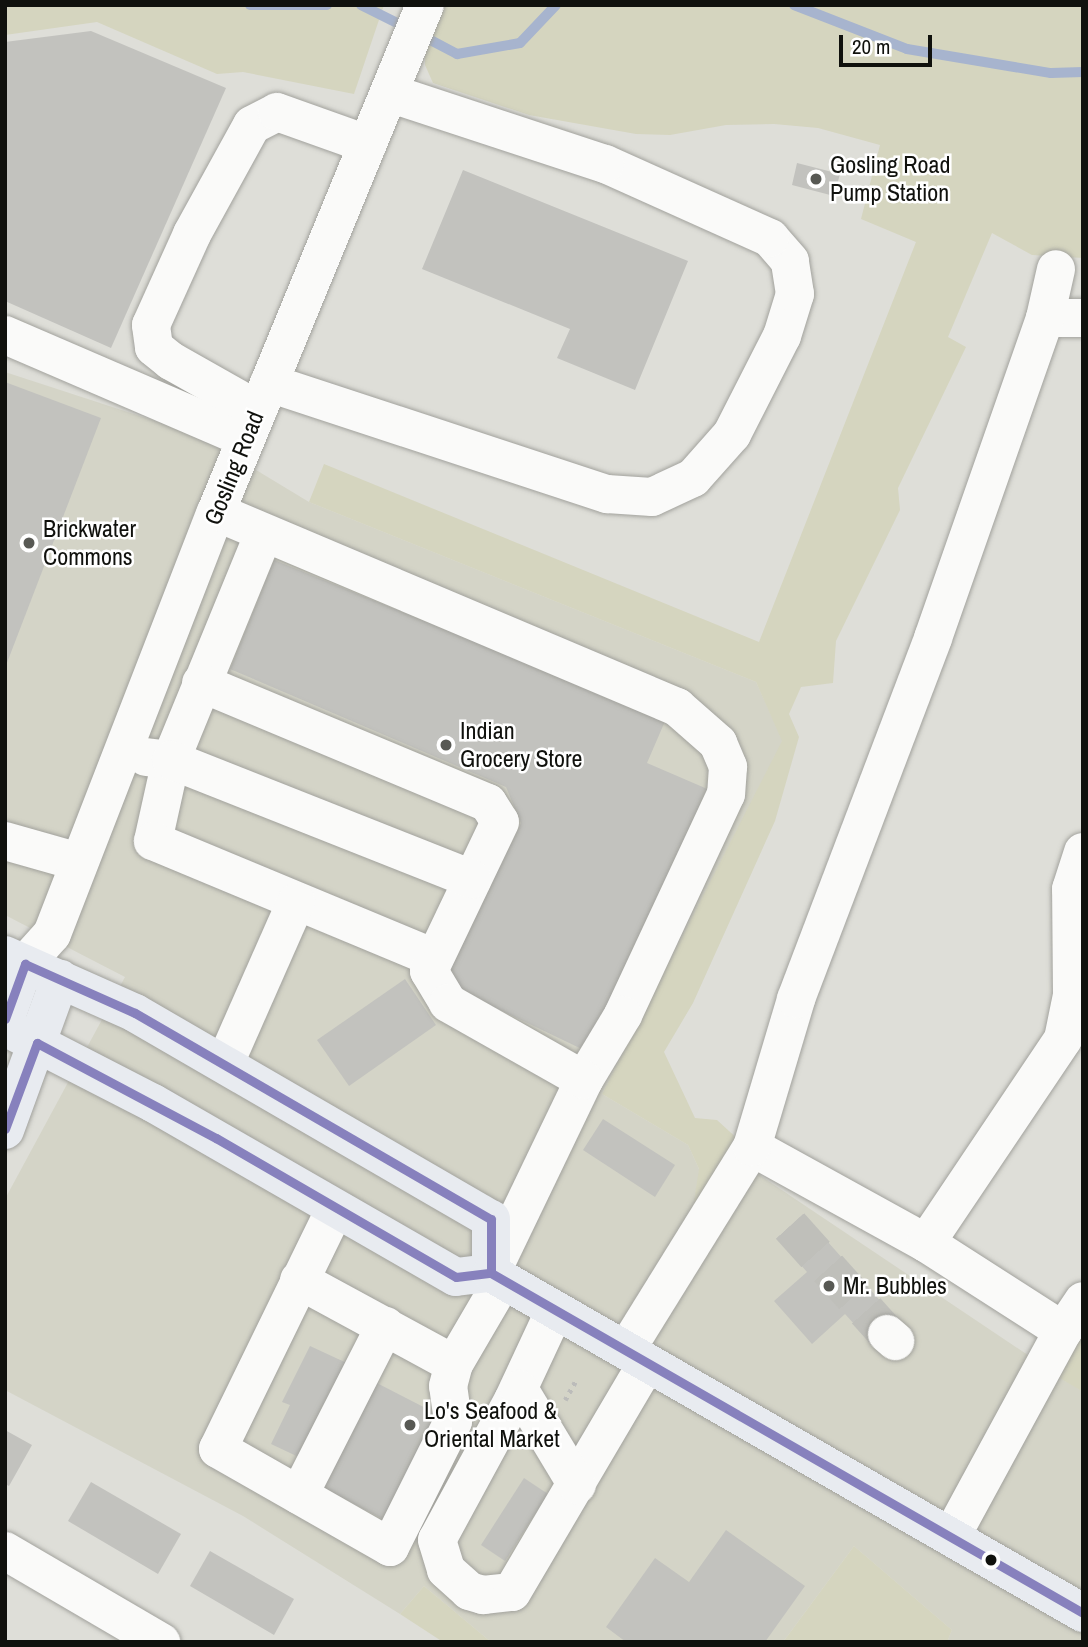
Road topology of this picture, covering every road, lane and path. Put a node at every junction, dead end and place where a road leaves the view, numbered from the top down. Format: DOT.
graph roads {
  1 [pos="424,8"];
  2 [pos="389,93"];
  3 [pos="367,144"];
  4 [pos="1056,269"];
  5 [pos="1045,318"];
  6 [pos="1083,318"];
  7 [pos="5,335"];
  8 [pos="257,411"];
  9 [pos="216,512"];
  10 [pos="264,533"];
  11 [pos="201,683"];
  12 [pos="120,754"];
  13 [pos="171,760"];
  14 [pos="5,841"];
  15 [pos="1083,852"];
  16 [pos="79,862"];
  17 [pos="472,879"];
  18 [pos="296,902"];
  19 [pos="52,934"];
  20 [pos="432,957"];
  21 [pos="15,959"];
  22 [pos="60,979"];
  23 [pos="5,1020"];
  24 [pos="21,1035"];
  25 [pos="225,1063"];
  26 [pos="584,1080"];
  27 [pos="5,1129"];
  28 [pos="752,1147"];
  29 [pos="335,1209"];
  30 [pos="926,1243"];
  31 [pos="497,1276"];
  32 [pos="299,1280"];
  33 [pos="555,1310"];
  34 [pos="1073,1316"];
  35 [pos="384,1326"];
  36 [pos="637,1357"];
  37 [pos="454,1364"];
  38 [pos="519,1389"];
  39 [pos="577,1485"];
  40 [pos="299,1495"];
  41 [pos="951,1537"];
  42 [pos="5,1551"];
  43 [pos="1083,1613"];
  44 [pos="161,1642"];
  1 -- 2 [label="street, Gosling Road"];
  2 -- 3 [label="street, Gosling Road"];
  2 -- 8 [label="street"];
  3 -- 8 [label="street, Gosling Road"];
  3 -- 8 [label="street"];
  4 -- 5 [label="street"];
  5 -- 6 [label="street"];
  5 -- 28 [label="street"];
  7 -- 8 [label="street"];
  8 -- 9 [label="street, Gosling Road"];
  9 -- 10 [label="street"];
  9 -- 12 [label="street, Gosling Road"];
  10 -- 11 [label="street"];
  10 -- 26 [label="street"];
  11 -- 13 [label="street"];
  11 -- 17 [label="street"];
  12 -- 13 [label="street"];
  12 -- 16 [label="street, Gosling Road"];
  13 -- 17 [label="street"];
  13 -- 18 [label="street"];
  14 -- 16 [label="street"];
  15 -- 30 [label="street"];
  16 -- 19 [label="street, Gosling Road"];
  17 -- 20 [label="street"];
  18 -- 20 [label="street"];
  18 -- 25 [label="street"];
  19 -- 21 [label="street, Gosling Road"];
  19 -- 22 [label="street"];
  20 -- 26 [label="street"];
  21 -- 22 [label="main road"];
  21 -- 23 [label="main road, Gosling Road"];
  22 -- 24 [label="main road"];
  22 -- 25 [label="main road"];
  24 -- 27 [label="main road"];
  24 -- 29 [label="main road"];
  25 -- 31 [label="main road"];
  26 -- 31 [label="street"];
  28 -- 30 [label="street"];
  28 -- 36 [label="street"];
  29 -- 31 [label="main road"];
  29 -- 32 [label="street"];
  30 -- 34 [label="street"];
  31 -- 33 [label="main road"];
  31 -- 37 [label="street"];
  32 -- 35 [label="street"];
  32 -- 40 [label="street"];
  33 -- 36 [label="main road"];
  33 -- 38 [label="street"];
  34 -- 41 [label="street"];
  35 -- 37 [label="street"];
  35 -- 40 [label="street"];
  36 -- 39 [label="street"];
  36 -- 41 [label="main road"];
  37 -- 40 [label="street"];
  38 -- 39 [label="street"];
  38 -- 39 [label="street"];
  41 -- 43 [label="main road"];
  42 -- 44 [label="street"];
}
